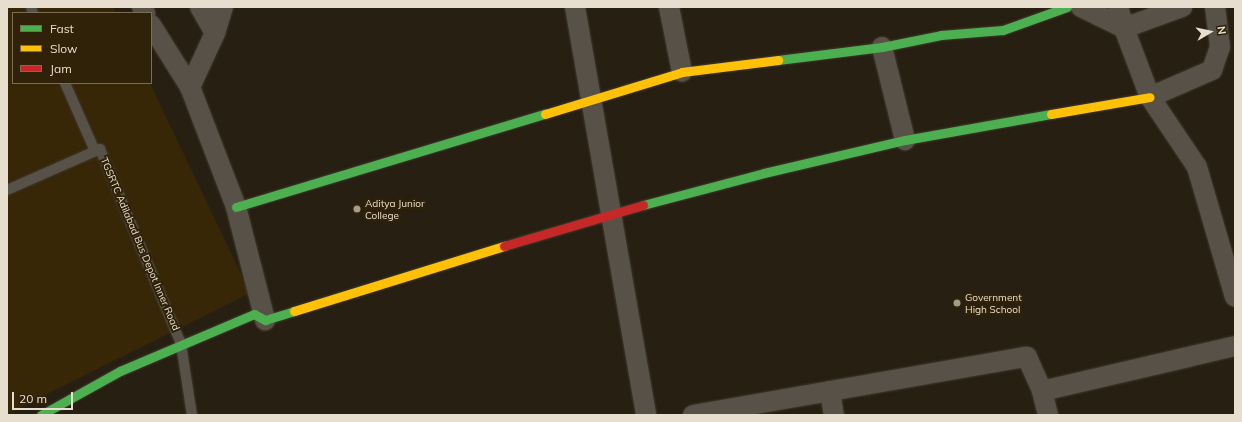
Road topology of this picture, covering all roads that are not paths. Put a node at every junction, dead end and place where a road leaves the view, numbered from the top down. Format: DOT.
graph roads {
  1 [pos="200,7"];
  2 [pos="223,7"];
  3 [pos="575,7"];
  4 [pos="669,7"];
  5 [pos="1067,7"];
  6 [pos="1081,7"];
  7 [pos="1118,7"];
  8 [pos="1182,7"];
  9 [pos="1215,7"];
  10 [pos="152,27"];
  11 [pos="1124,28"];
  12 [pos="214,33"];
  13 [pos="882,47"];
  14 [pos="682,72"];
  15 [pos="65,84"];
  16 [pos="190,87"];
  17 [pos="1150,97"];
  18 [pos="591,100"];
  19 [pos="905,140"];
  20 [pos="95,152"];
  21 [pos="7,190"];
  22 [pos="236,207"];
  23 [pos="610,214"];
  24 [pos="1235,297"];
  25 [pos="265,320"];
  26 [pos="181,344"];
  27 [pos="1235,346"];
  28 [pos="830,391"];
  29 [pos="1042,391"];
  30 [pos="41,415"];
  31 [pos="192,415"];
  32 [pos="646,415"];
  33 [pos="693,415"];
  34 [pos="834,415"];
  35 [pos="1048,415"];
  1 -- 12 [label="street"];
  2 -- 12 [label="street"];
  3 -- 18 [label="street"];
  4 -- 14 [label="street"];
  5 -- 13 [label="street"];
  6 -- 11 [label="street"];
  7 -- 11 [label="street"];
  8 -- 11 [label="street"];
  9 -- 17 [label="street"];
  10 -- 16 [label="street"];
  11 -- 17 [label="street"];
  12 -- 16 [label="street"];
  13 -- 14 [label="street"];
  13 -- 19 [label="street"];
  14 -- 18 [label="street"];
  15 -- 20 [label="lane, TGSRTC Adilabad Bus Depot Inner Road"];
  16 -- 22 [label="street"];
  17 -- 19 [label="street"];
  17 -- 24 [label="street"];
  18 -- 22 [label="street"];
  18 -- 23 [label="street"];
  19 -- 23 [label="street"];
  20 -- 21 [label="lane, TGSRTC Adilabad Bus Depot Inner Road"];
  20 -- 26 [label="lane, TGSRTC Adilabad Bus Depot Inner Road"];
  22 -- 25 [label="street"];
  23 -- 25 [label="street"];
  23 -- 32 [label="street"];
  25 -- 26 [label="street"];
  26 -- 30 [label="street"];
  26 -- 31 [label="lane"];
  27 -- 29 [label="street"];
  28 -- 29 [label="street"];
  28 -- 33 [label="street"];
  28 -- 34 [label="street"];
  29 -- 35 [label="street"];
}
